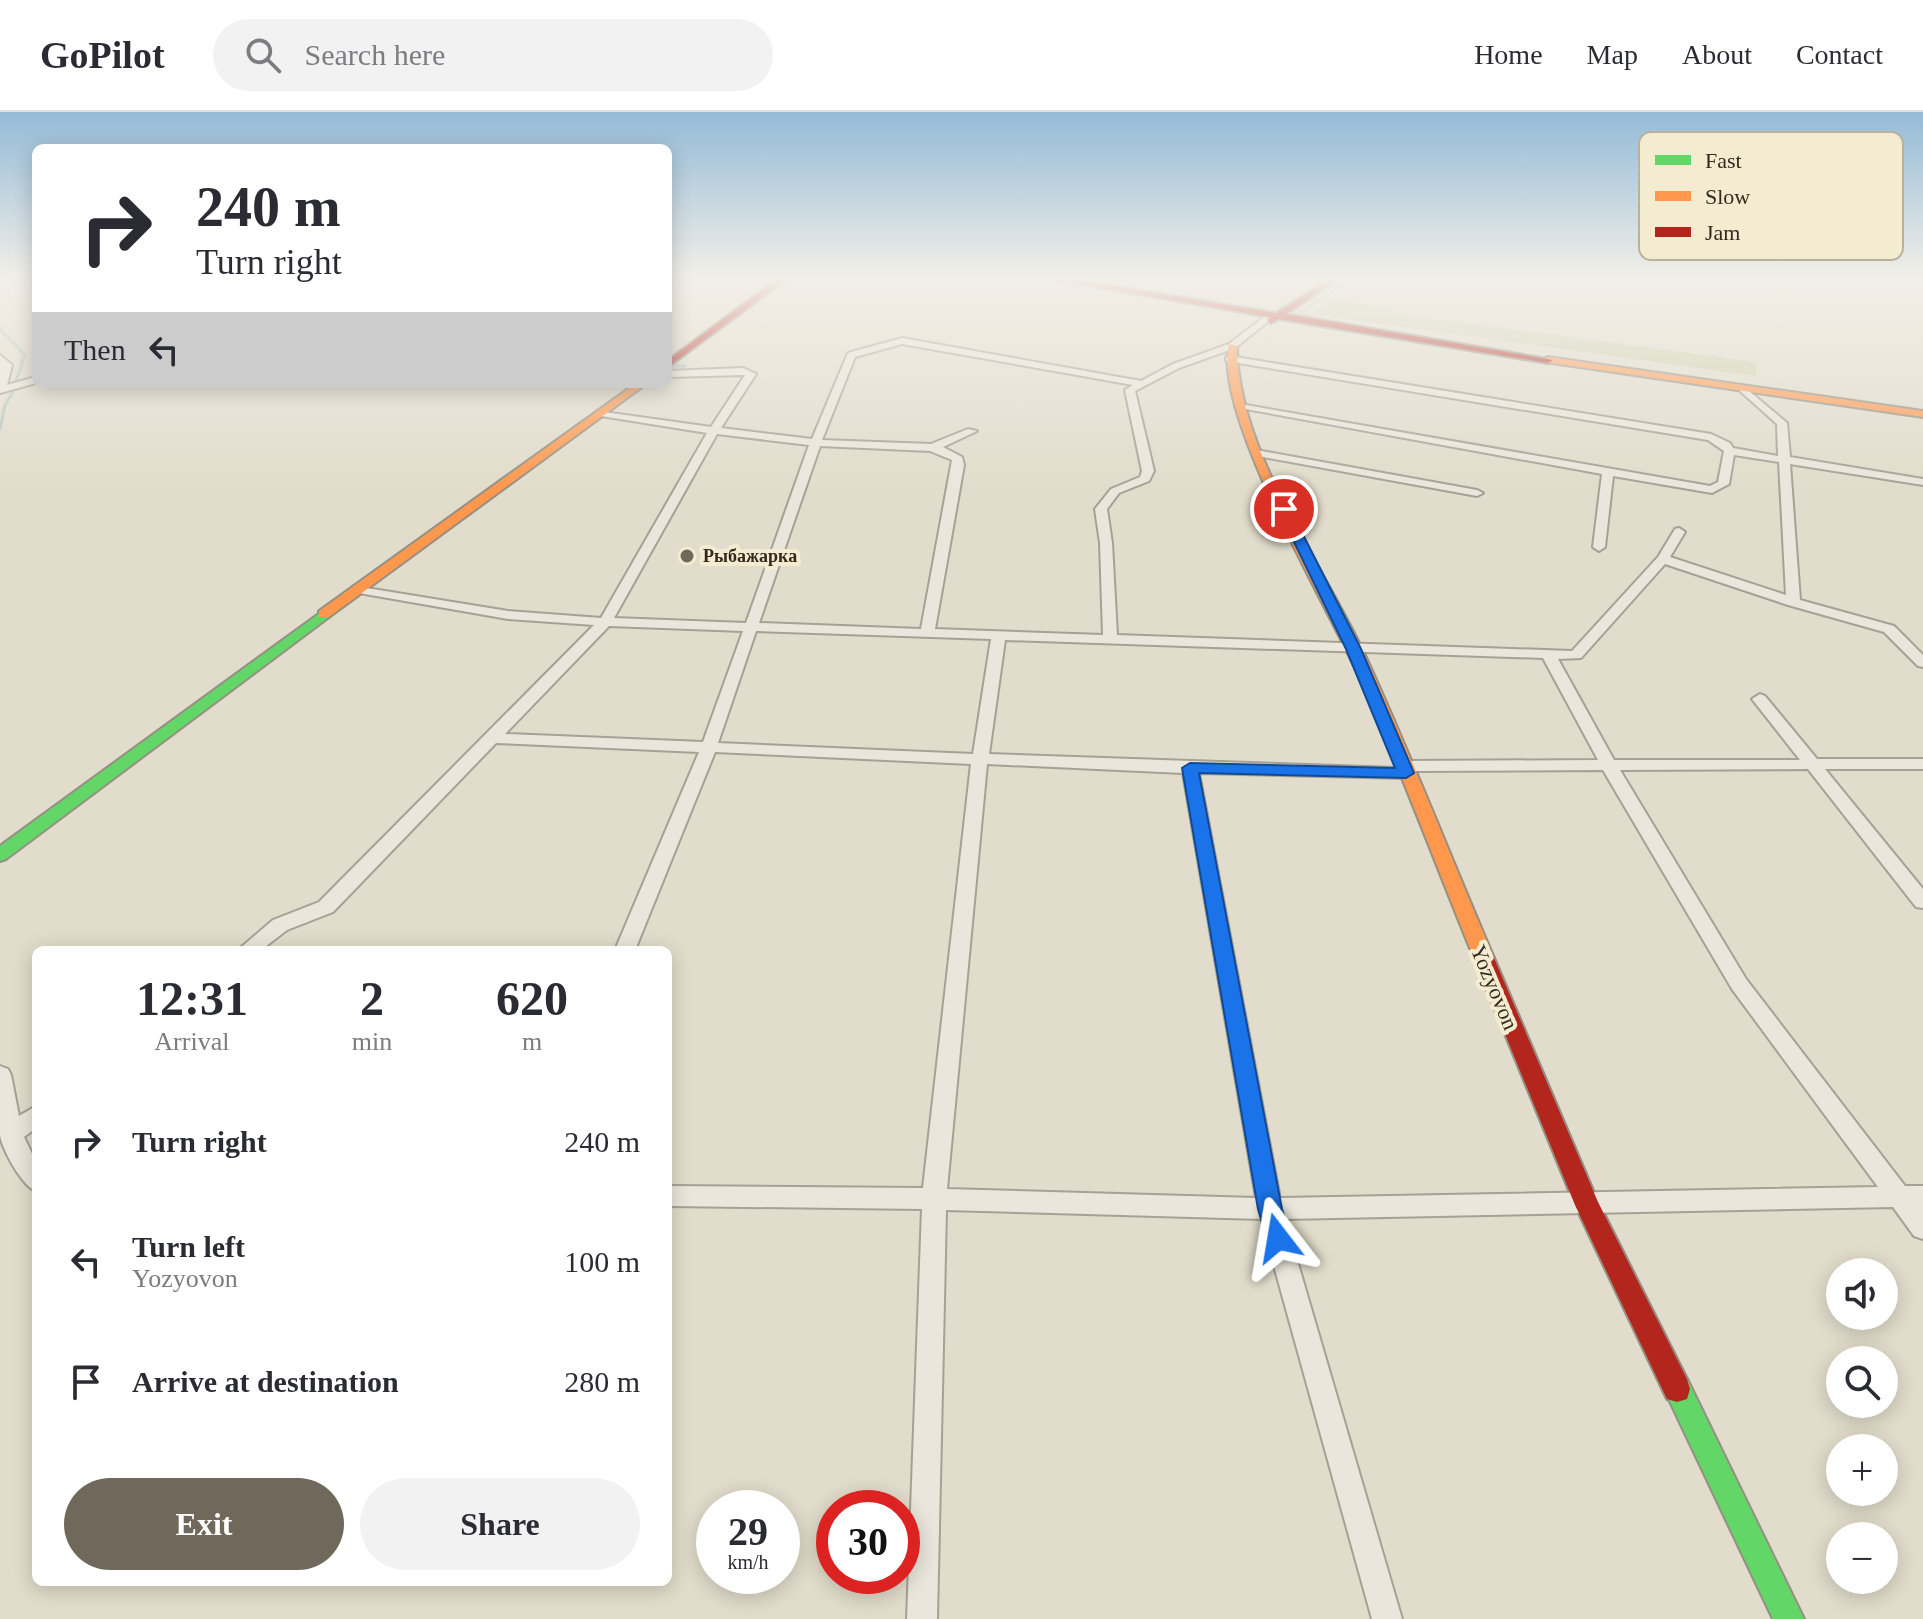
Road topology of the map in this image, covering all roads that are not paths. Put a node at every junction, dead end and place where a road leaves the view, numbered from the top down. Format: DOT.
graph roads {
  1 [pos="692,349"];
  2 [pos="868,349"];
  3 [pos="949,349"];
  4 [pos="1233,349"];
  5 [pos="1482,349"];
  6 [pos="1501,349"];
  7 [pos="1230,352"];
  8 [pos="0,358"];
  9 [pos="672,365"];
  10 [pos="672,367"];
  11 [pos="32,381"];
  12 [pos="1139,383"];
  13 [pos="635,388"];
  14 [pos="1742,388"];
  15 [pos="0,390"];
  16 [pos="1240,407"];
  17 [pos="1923,407"];
  18 [pos="601,413"];
  19 [pos="1923,414"];
  20 [pos="714,430"];
  21 [pos="972,431"];
  22 [pos="815,444"];
  23 [pos="933,447"];
  24 [pos="1729,451"];
  25 [pos="1256,453"];
  26 [pos="1784,459"];
  27 [pos="1608,472"];
  28 [pos="1923,482"];
  29 [pos="1477,493"];
  30 [pos="1679,532"];
  31 [pos="1599,547"];
  32 [pos="1663,559"];
  33 [pos="359,589"];
  34 [pos="1793,602"];
  35 [pos="605,622"];
  36 [pos="753,626"];
  37 [pos="927,634"];
  38 [pos="999,636"];
  39 [pos="1110,639"];
  40 [pos="1354,649"];
  41 [pos="1549,656"];
  42 [pos="1923,663"];
  43 [pos="1760,699"];
  44 [pos="490,738"];
  45 [pos="709,747"];
  46 [pos="980,758"];
  47 [pos="1923,764"];
  48 [pos="1811,765"];
  49 [pos="1609,766"];
  50 [pos="1190,768"];
  51 [pos="1404,770"];
  52 [pos="0,855"];
  53 [pos="1923,902"];
  54 [pos="253,946"];
  55 [pos="627,946"];
  56 [pos="0,1075"];
  57 [pos="32,1118"];
  58 [pos="10,1135"];
  59 [pos="32,1176"];
  60 [pos="672,1196"];
  61 [pos="1911,1197"];
  62 [pos="934,1199"];
  63 [pos="1587,1205"];
  64 [pos="1270,1209"];
  65 [pos="1923,1228"];
  66 [pos="922,1619"];
  67 [pos="1387,1619"];
  68 [pos="1789,1619"];
  1 -- 9 [label="main road"];
  2 -- 22 [label="street"];
  3 -- 12 [label="street"];
  4 -- 7 [label="street"];
  5 -- 14 [label="main road"];
  6 -- 17 [label="main road"];
  7 -- 12 [label="street"];
  7 -- 16 [label="main road, Yozyovon"];
  7 -- 24 [label="street"];
  8 -- 15 [label="street"];
  10 -- 20 [label="street"];
  11 -- 15 [label="street"];
  12 -- 39 [label="street"];
  13 -- 18 [label="main road"];
  14 -- 19 [label="main road"];
  14 -- 26 [label="street"];
  16 -- 25 [label="main road, Yozyovon"];
  16 -- 27 [label="street"];
  18 -- 20 [label="street"];
  18 -- 33 [label="main road"];
  20 -- 22 [label="street"];
  20 -- 35 [label="street"];
  21 -- 23 [label="street"];
  22 -- 23 [label="street"];
  22 -- 36 [label="street"];
  23 -- 37 [label="street"];
  24 -- 26 [label="street"];
  24 -- 27 [label="street"];
  25 -- 29 [label="street"];
  25 -- 40 [label="main road, Yozyovon"];
  26 -- 28 [label="street"];
  26 -- 34 [label="street"];
  27 -- 31 [label="street"];
  30 -- 32 [label="street"];
  32 -- 34 [label="street"];
  32 -- 41 [label="street"];
  33 -- 35 [label="street"];
  33 -- 52 [label="main road"];
  34 -- 42 [label="street"];
  35 -- 36 [label="street"];
  35 -- 44 [label="street"];
  36 -- 37 [label="street"];
  36 -- 45 [label="street"];
  37 -- 38 [label="street"];
  38 -- 39 [label="street"];
  38 -- 46 [label="street"];
  39 -- 40 [label="street"];
  40 -- 41 [label="street"];
  40 -- 51 [label="main road, Yozyovon"];
  41 -- 49 [label="street"];
  43 -- 48 [label="street"];
  44 -- 45 [label="street"];
  44 -- 54 [label="street"];
  45 -- 46 [label="street"];
  45 -- 55 [label="street"];
  46 -- 50 [label="street"];
  46 -- 62 [label="street"];
  47 -- 48 [label="street"];
  48 -- 49 [label="street"];
  48 -- 53 [label="street"];
  49 -- 51 [label="street"];
  49 -- 61 [label="street"];
  50 -- 51 [label="street"];
  50 -- 64 [label="street"];
  51 -- 63 [label="main road, Yozyovon"];
  56 -- 58 [label="street"];
  57 -- 58 [label="street"];
  58 -- 59 [label="street"];
  60 -- 62 [label="street"];
  61 -- 63 [label="street"];
  61 -- 65 [label="street"];
  62 -- 64 [label="street"];
  62 -- 66 [label="street"];
  63 -- 64 [label="street"];
  63 -- 68 [label="main road, Yozyovon"];
  64 -- 67 [label="street"];
}
